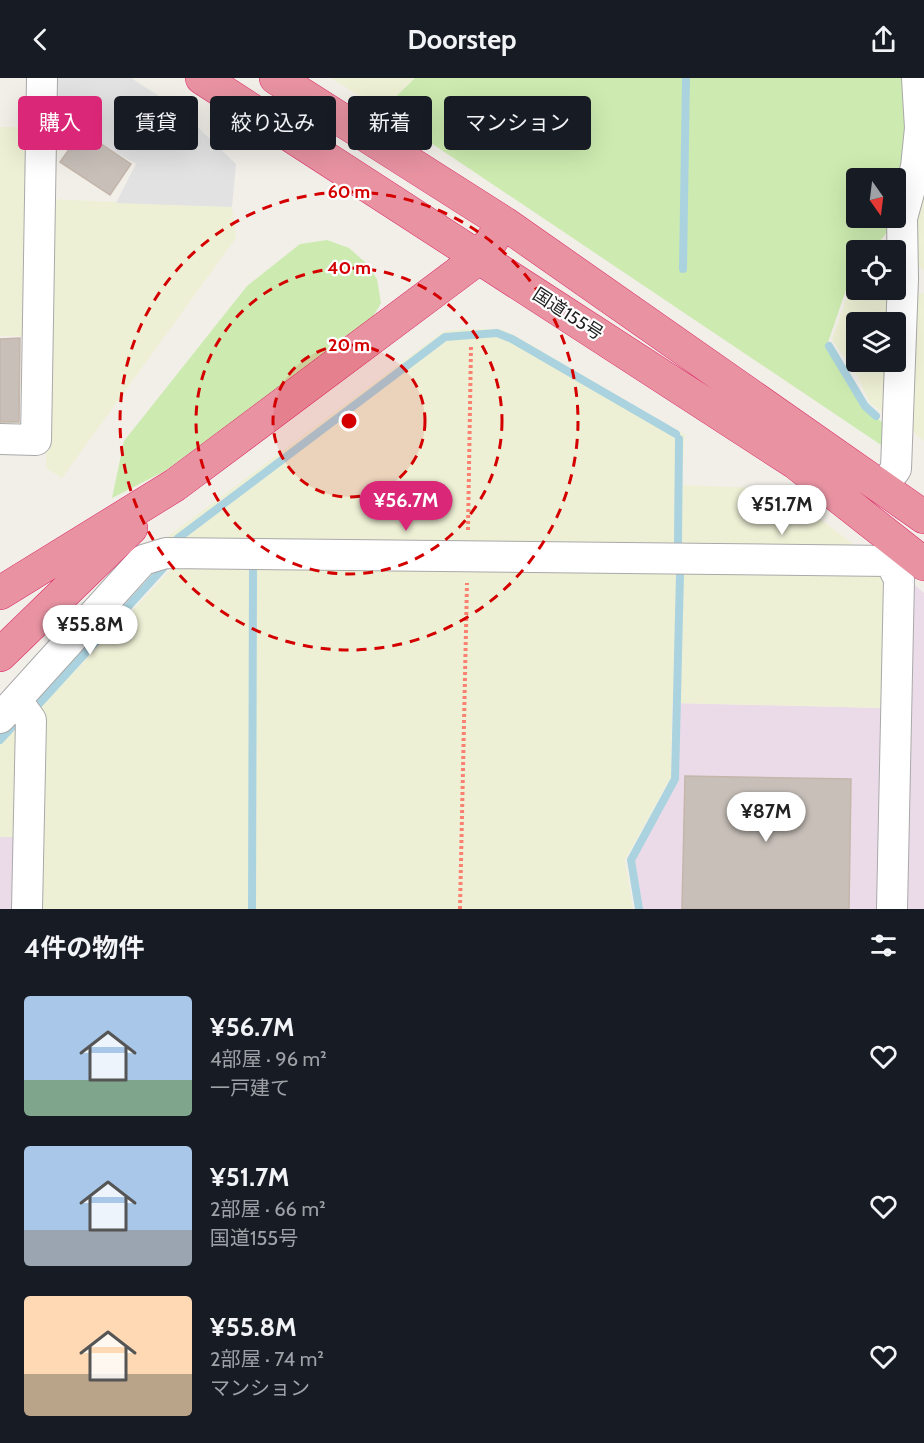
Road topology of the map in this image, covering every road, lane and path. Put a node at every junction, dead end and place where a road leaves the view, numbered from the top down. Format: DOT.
graph roads {
  1 [pos="42,78"];
  2 [pos="202,78"];
  3 [pos="276,78"];
  4 [pos="917,78"];
  5 [pos="504,223"];
  6 [pos="480,257"];
  7 [pos="914,280"];
  8 [pos="471,346"];
  9 [pos="0,439"];
  10 [pos="176,485"];
  11 [pos="883,486"];
  12 [pos="924,517"];
  13 [pos="468,557"];
  14 [pos="906,557"];
  15 [pos="0,593"];
  16 [pos="0,655"];
  17 [pos="9,709"];
  18 [pos="27,909"];
  19 [pos="460,909"];
  20 [pos="892,909"];
  1 -- 9 [label="street"];
  2 -- 6 [label="highway, 国道155号"];
  3 -- 5 [label="highway, 国道155号"];
  4 -- 7 [label="street"];
  5 -- 6 [label="highway"];
  5 -- 11 [label="highway, 国道155号"];
  6 -- 10 [label="highway"];
  6 -- 14 [label="highway, 国道155号"];
  7 -- 11 [label="street"];
  8 -- 13 [label="path"];
  10 -- 15 [label="highway"];
  10 -- 16 [label="highway"];
  11 -- 12 [label="highway, 国道155号"];
  13 -- 14 [label="street"];
  13 -- 17 [label="street"];
  13 -- 19 [label="path"];
  14 -- 20 [label="street"];
  17 -- 18 [label="street"];
}
